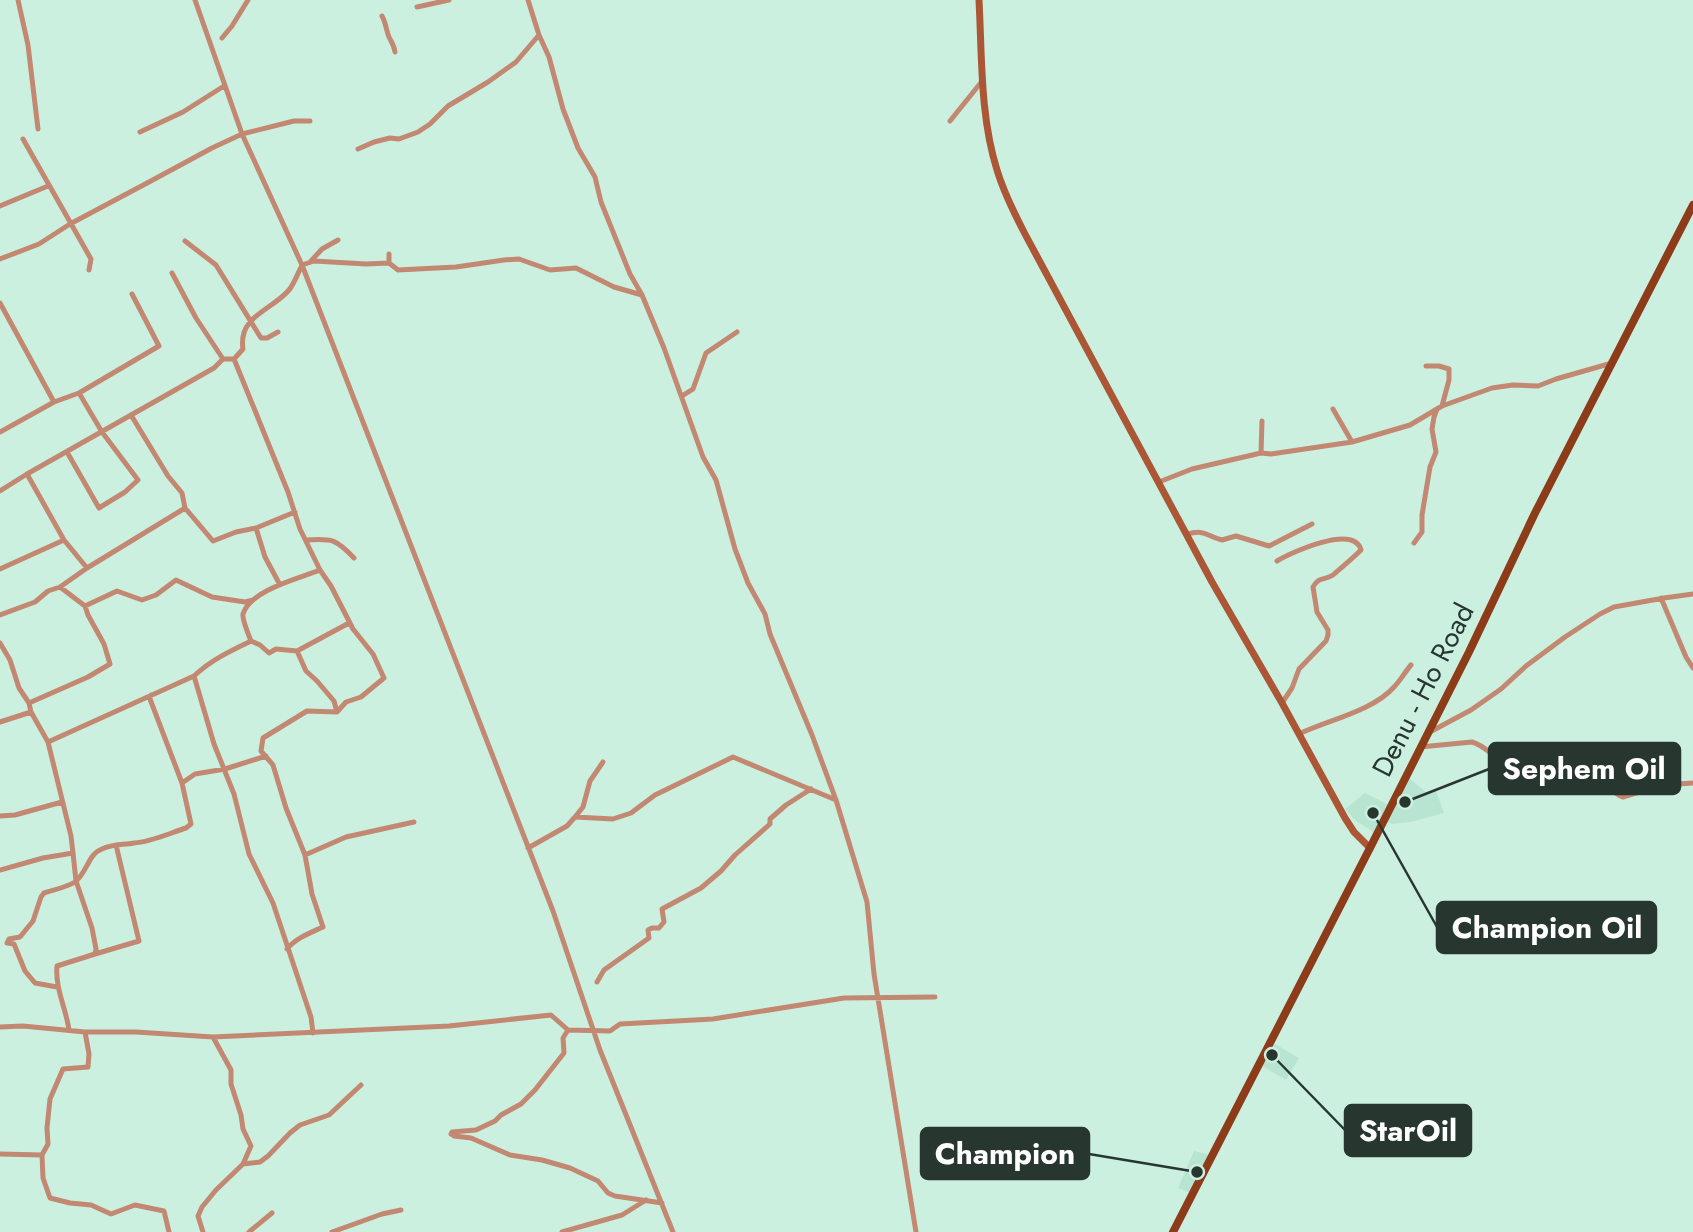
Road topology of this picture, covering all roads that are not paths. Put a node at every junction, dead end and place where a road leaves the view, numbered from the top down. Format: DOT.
graph roads {
  1 [pos="18,0"];
  2 [pos="195,0"];
  3 [pos="248,0"];
  4 [pos="449,0"];
  5 [pos="528,0"];
  6 [pos="979,0"];
  7 [pos="417,7"];
  8 [pos="382,16"];
  9 [pos="539,36"];
  10 [pos="222,38"];
  11 [pos="395,52"];
  12 [pos="983,79"];
  13 [pos="224,86"];
  14 [pos="310,121"];
  15 [pos="950,121"];
  16 [pos="38,129"];
  17 [pos="140,132"];
  18 [pos="242,134"];
  19 [pos="23,139"];
  20 [pos="358,149"];
  21 [pos="48,186"];
  22 [pos="1693,205"];
  23 [pos="0,206"];
  24 [pos="70,224"];
  25 [pos="338,240"];
  26 [pos="185,241"];
  27 [pos="389,254"];
  28 [pos="0,258"];
  29 [pos="389,263"];
  30 [pos="305,264"];
  31 [pos="89,270"];
  32 [pos="172,273"];
  33 [pos="132,294"];
  34 [pos="642,295"];
  35 [pos="0,303"];
  36 [pos="250,320"];
  37 [pos="278,332"];
  38 [pos="737,332"];
  39 [pos="223,359"];
  40 [pos="234,359"];
  41 [pos="1612,363"];
  42 [pos="1426,366"];
  43 [pos="79,393"];
  44 [pos="682,396"];
  45 [pos="54,402"];
  46 [pos="1440,407"];
  47 [pos="1333,409"];
  48 [pos="131,415"];
  49 [pos="1262,421"];
  50 [pos="0,432"];
  51 [pos="102,432"];
  52 [pos="1352,442"];
  53 [pos="66,452"];
  54 [pos="1261,453"];
  55 [pos="27,474"];
  56 [pos="1159,482"];
  57 [pos="0,491"];
  58 [pos="186,508"];
  59 [pos="295,512"];
  60 [pos="1312,524"];
  61 [pos="256,528"];
  62 [pos="1187,534"];
  63 [pos="64,540"];
  64 [pos="306,540"];
  65 [pos="1414,543"];
  66 [pos="354,558"];
  67 [pos="1277,561"];
  68 [pos="87,568"];
  69 [pos="0,569"];
  70 [pos="320,570"];
  71 [pos="279,583"];
  72 [pos="61,587"];
  73 [pos="1693,594"];
  74 [pos="1661,598"];
  75 [pos="253,600"];
  76 [pos="85,606"];
  77 [pos="0,615"];
  78 [pos="349,623"];
  79 [pos="251,641"];
  80 [pos="0,643"];
  81 [pos="297,651"];
  82 [pos="1411,664"];
  83 [pos="1693,668"];
  84 [pos="194,676"];
  85 [pos="151,695"];
  86 [pos="29,702"];
  87 [pos="1282,703"];
  88 [pos="31,712"];
  89 [pos="337,712"];
  90 [pos="0,722"];
  91 [pos="1428,733"];
  92 [pos="1299,734"];
  93 [pos="48,743"];
  94 [pos="1420,747"];
  95 [pos="266,756"];
  96 [pos="603,762"];
  97 [pos="225,769"];
  98 [pos="182,783"];
  99 [pos="1693,783"];
  100 [pos="811,789"];
  101 [pos="836,800"];
  102 [pos="62,802"];
  103 [pos="0,816"];
  104 [pos="575,817"];
  105 [pos="414,822"];
  106 [pos="116,845"];
  107 [pos="528,848"];
  108 [pos="1370,848"];
  109 [pos="73,853"];
  110 [pos="305,855"];
  111 [pos="0,870"];
  112 [pos="76,881"];
  113 [pos="287,949"];
  114 [pos="95,954"];
  115 [pos="597,982"];
  116 [pos="57,987"];
  117 [pos="935,997"];
  118 [pos="878,998"];
  119 [pos="0,1027"];
  120 [pos="69,1030"];
  121 [pos="568,1030"];
  122 [pos="85,1031"];
  123 [pos="594,1031"];
  124 [pos="313,1033"];
  125 [pos="213,1037"];
  126 [pos="361,1085"];
  127 [pos="0,1154"];
  128 [pos="42,1155"];
  129 [pos="243,1164"];
  130 [pos="646,1200"];
  131 [pos="662,1203"];
  132 [pos="401,1210"];
  133 [pos="272,1213"];
  134 [pos="169,1232"];
  135 [pos="203,1232"];
  136 [pos="249,1232"];
  137 [pos="332,1232"];
  138 [pos="562,1232"];
  139 [pos="673,1232"];
  140 [pos="916,1232"];
  141 [pos="1173,1232"];
  1 -- 16 [label="street"];
  2 -- 13 [label="street"];
  3 -- 10 [label="street"];
  4 -- 7 [label="street"];
  5 -- 9 [label="street"];
  6 -- 12 [label="street"];
  8 -- 11 [label="street"];
  9 -- 20 [label="street"];
  9 -- 34 [label="street"];
  12 -- 15 [label="street"];
  12 -- 56 [label="street"];
  13 -- 17 [label="street"];
  13 -- 18 [label="street"];
  14 -- 18 [label="street"];
  18 -- 24 [label="street"];
  18 -- 30 [label="street"];
  19 -- 21 [label="street"];
  21 -- 23 [label="street"];
  21 -- 24 [label="street"];
  22 -- 41 [label="main road, Denu - Ho Road"];
  24 -- 28 [label="street"];
  24 -- 31 [label="street"];
  25 -- 30 [label="street"];
  26 -- 36 [label="street"];
  27 -- 29 [label="street"];
  29 -- 30 [label="street"];
  29 -- 34 [label="street"];
  30 -- 36 [label="street"];
  30 -- 107 [label="street"];
  32 -- 39 [label="street"];
  33 -- 43 [label="street"];
  34 -- 44 [label="street"];
  35 -- 45 [label="street"];
  36 -- 37 [label="street"];
  36 -- 40 [label="street"];
  38 -- 44 [label="street"];
  39 -- 40 [label="street"];
  39 -- 48 [label="street"];
  40 -- 59 [label="street"];
  41 -- 46 [label="street"];
  41 -- 91 [label="main road, Denu - Ho Road"];
  42 -- 46 [label="street"];
  43 -- 45 [label="street"];
  43 -- 51 [label="street"];
  44 -- 101 [label="street"];
  45 -- 50 [label="street"];
  46 -- 52 [label="street"];
  46 -- 65 [label="street"];
  47 -- 52 [label="street"];
  48 -- 51 [label="street"];
  48 -- 58 [label="street"];
  49 -- 54 [label="street"];
  51 -- 53 [label="street"];
  51 -- 53 [label="street"];
  52 -- 54 [label="street"];
  53 -- 55 [label="street"];
  54 -- 56 [label="street"];
  55 -- 57 [label="street"];
  55 -- 63 [label="street"];
  56 -- 62 [label="street"];
  58 -- 61 [label="street"];
  58 -- 68 [label="street"];
  59 -- 61 [label="street"];
  59 -- 64 [label="street"];
  60 -- 62 [label="street"];
  61 -- 71 [label="street"];
  62 -- 87 [label="street"];
  63 -- 68 [label="street"];
  63 -- 69 [label="street"];
  64 -- 66 [label="street"];
  64 -- 70 [label="street"];
  67 -- 87 [label="street"];
  68 -- 72 [label="street"];
  70 -- 71 [label="street"];
  70 -- 78 [label="street"];
  71 -- 75 [label="street"];
  72 -- 76 [label="street"];
  72 -- 77 [label="street"];
  73 -- 74 [label="street"];
  74 -- 83 [label="street"];
  74 -- 91 [label="street"];
  75 -- 76 [label="street"];
  75 -- 79 [label="street"];
  76 -- 86 [label="street"];
  78 -- 81 [label="street"];
  78 -- 89 [label="street"];
  79 -- 81 [label="street"];
  79 -- 84 [label="street"];
  80 -- 86 [label="street"];
  81 -- 89 [label="street"];
  82 -- 92 [label="street"];
  84 -- 85 [label="street"];
  84 -- 97 [label="street"];
  85 -- 93 [label="street"];
  85 -- 98 [label="street"];
  86 -- 88 [label="street"];
  87 -- 92 [label="street"];
  88 -- 90 [label="street"];
  88 -- 93 [label="street"];
  89 -- 95 [label="street"];
  91 -- 94 [label="main road, Denu - Ho Road"];
  92 -- 108 [label="street"];
  93 -- 102 [label="street"];
  94 -- 99 [label="street"];
  94 -- 108 [label="main road, Denu - Ho Road"];
  95 -- 97 [label="street"];
  95 -- 110 [label="street"];
  96 -- 104 [label="street"];
  97 -- 98 [label="street"];
  97 -- 113 [label="street"];
  98 -- 106 [label="street"];
  100 -- 101 [label="street"];
  100 -- 104 [label="street"];
  100 -- 115 [label="street"];
  101 -- 118 [label="street"];
  102 -- 103 [label="street"];
  102 -- 109 [label="street"];
  104 -- 107 [label="street"];
  105 -- 110 [label="street"];
  106 -- 112 [label="street"];
  106 -- 114 [label="street"];
  107 -- 123 [label="street"];
  108 -- 141 [label="main road, Denu - Ho Road"];
  109 -- 111 [label="street"];
  109 -- 112 [label="street"];
  110 -- 113 [label="street"];
  112 -- 114 [label="street"];
  112 -- 116 [label="street"];
  113 -- 124 [label="street"];
  114 -- 116 [label="street"];
  116 -- 120 [label="street"];
  117 -- 118 [label="street"];
  118 -- 123 [label="street"];
  118 -- 140 [label="street"];
  119 -- 120 [label="street"];
  120 -- 122 [label="street"];
  121 -- 123 [label="street"];
  121 -- 124 [label="street"];
  121 -- 130 [label="street"];
  122 -- 125 [label="street"];
  122 -- 128 [label="street"];
  123 -- 131 [label="street"];
  124 -- 125 [label="street"];
  125 -- 129 [label="street"];
  126 -- 129 [label="street"];
  127 -- 128 [label="street"];
  128 -- 134 [label="street"];
  129 -- 135 [label="street"];
  130 -- 131 [label="street"];
  130 -- 138 [label="street"];
  131 -- 139 [label="street"];
  132 -- 137 [label="street"];
  133 -- 136 [label="street"];
}
